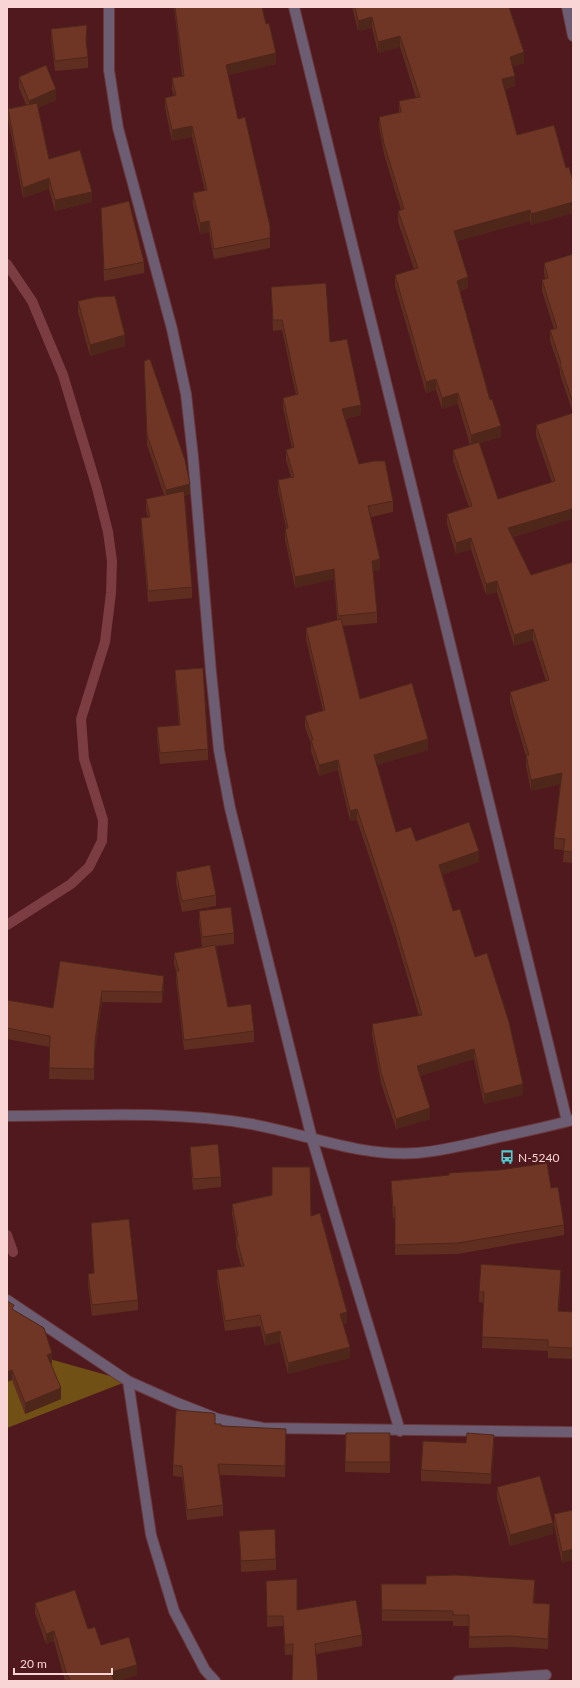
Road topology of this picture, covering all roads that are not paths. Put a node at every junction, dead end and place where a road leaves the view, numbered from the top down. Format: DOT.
graph roads {
  1 [pos="109,7"];
  2 [pos="294,7"];
  3 [pos="567,7"];
  4 [pos="573,36"];
  5 [pos="7,1116"];
  6 [pos="570,1121"];
  7 [pos="312,1139"];
  8 [pos="7,1300"];
  9 [pos="128,1381"];
  10 [pos="400,1431"];
  11 [pos="573,1432"];
  12 [pos="546,1675"];
  13 [pos="215,1681"];
  14 [pos="458,1681"];
  1 -- 7 [label="street"];
  2 -- 6 [label="street"];
  3 -- 4 [label="street"];
  5 -- 7 [label="street"];
  6 -- 7 [label="street"];
  7 -- 10 [label="street"];
  8 -- 9 [label="street"];
  9 -- 10 [label="street"];
  9 -- 13 [label="street"];
  10 -- 11 [label="street"];
  12 -- 14 [label="street"];
}
